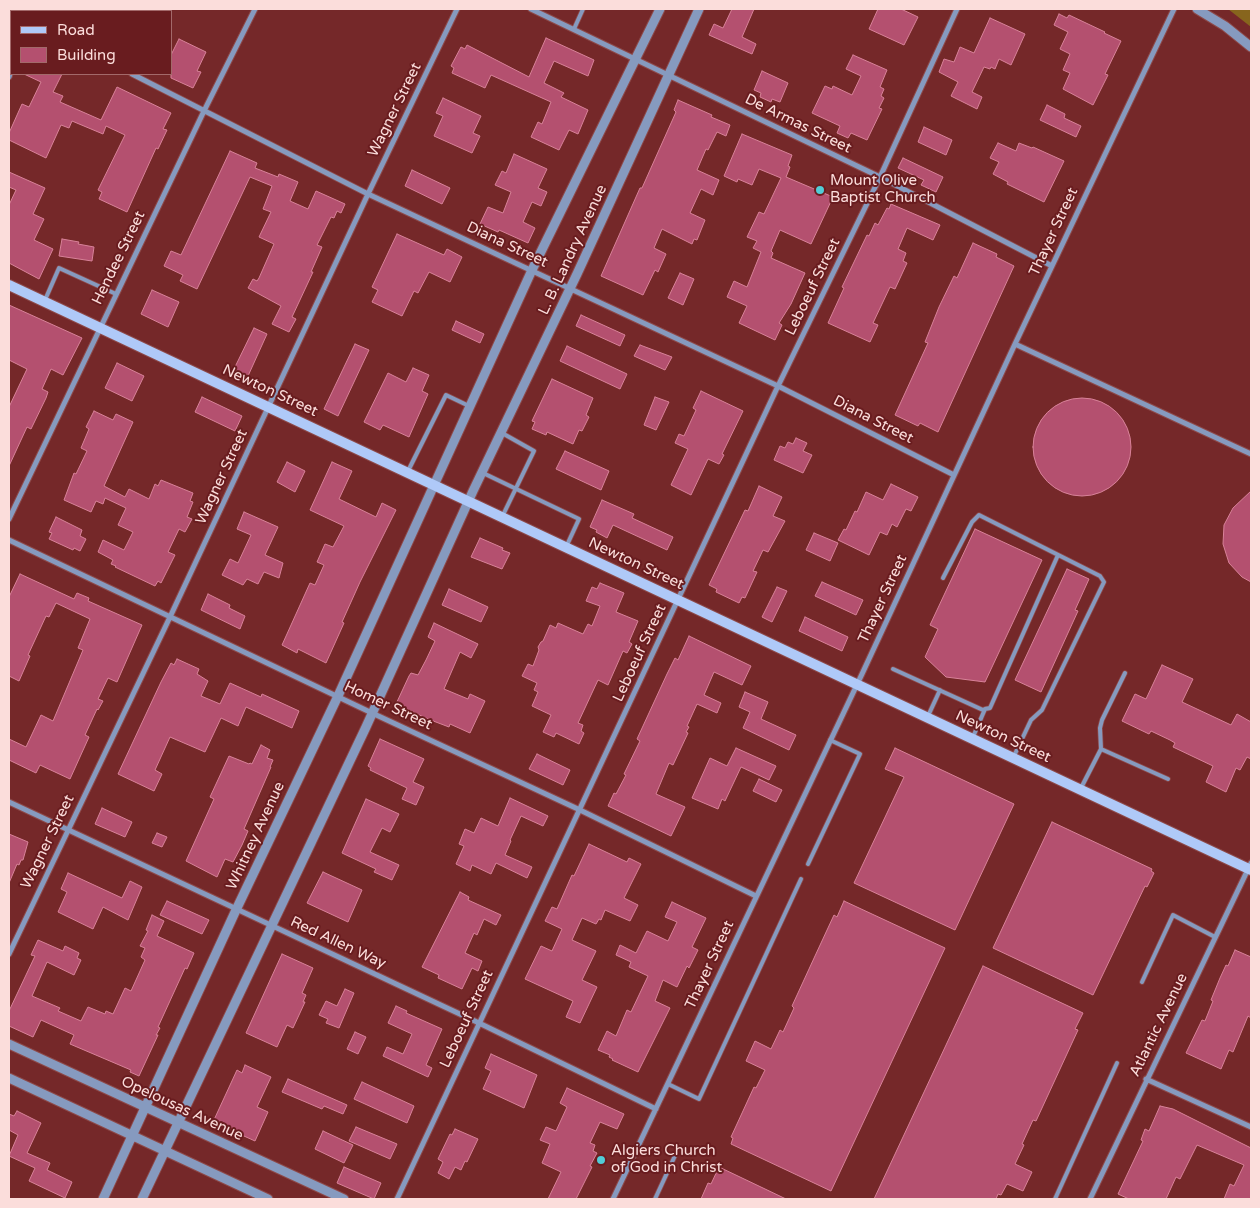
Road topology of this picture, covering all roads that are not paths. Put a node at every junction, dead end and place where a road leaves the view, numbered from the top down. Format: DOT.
graph roads {
  1 [pos="255,9"];
  2 [pos="457,9"];
  3 [pos="531,9"];
  4 [pos="583,9"];
  5 [pos="660,9"];
  6 [pos="699,9"];
  7 [pos="957,9"];
  8 [pos="1174,9"];
  9 [pos="1197,9"];
  10 [pos="574,30"];
  11 [pos="1251,47"];
  12 [pos="636,59"];
  13 [pos="134,75"];
  14 [pos="669,76"];
  15 [pos="204,111"];
  16 [pos="880,177"];
  17 [pos="368,194"];
  18 [pos="1052,266"];
  19 [pos="532,270"];
  20 [pos="9,285"];
  21 [pos="570,289"];
  22 [pos="116,294"];
  23 [pos="44,302"];
  24 [pos="100,328"];
  25 [pos="1015,344"];
  26 [pos="778,386"];
  27 [pos="469,406"];
  28 [pos="269,408"];
  29 [pos="500,433"];
  30 [pos="1251,454"];
  31 [pos="407,472"];
  32 [pos="482,472"];
  33 [pos="954,475"];
  34 [pos="433,485"];
  35 [pos="516,488"];
  36 [pos="468,501"];
  37 [pos="502,517"];
  38 [pos="9,519"];
  39 [pos="9,540"];
  40 [pos="566,547"];
  41 [pos="1058,555"];
  42 [pos="943,578"];
  43 [pos="679,601"];
  44 [pos="170,617"];
  45 [pos="893,669"];
  46 [pos="1125,673"];
  47 [pos="856,684"];
  48 [pos="940,690"];
  49 [pos="338,696"];
  50 [pos="985,709"];
  51 [pos="372,713"];
  52 [pos="928,718"];
  53 [pos="973,739"];
  54 [pos="830,740"];
  55 [pos="1101,749"];
  56 [pos="1013,758"];
  57 [pos="1168,779"];
  58 [pos="1080,790"];
  59 [pos="9,802"];
  60 [pos="580,810"];
  61 [pos="68,830"];
  62 [pos="808,864"];
  63 [pos="1250,867"];
  64 [pos="801,879"];
  65 [pos="756,896"];
  66 [pos="236,910"];
  67 [pos="272,926"];
  68 [pos="1215,936"];
  69 [pos="9,954"];
  70 [pos="1142,982"];
  71 [pos="479,1023"];
  72 [pos="9,1044"];
  73 [pos="1117,1063"];
  74 [pos="9,1078"];
  75 [pos="1146,1079"];
  76 [pos="668,1084"];
  77 [pos="146,1107"];
  78 [pos="656,1109"];
  79 [pos="178,1122"];
  80 [pos="1251,1127"];
  81 [pos="132,1136"];
  82 [pos="679,1147"];
  83 [pos="165,1150"];
  84 [pos="103,1199"];
  85 [pos="142,1199"];
  86 [pos="268,1199"];
  87 [pos="344,1199"];
  88 [pos="396,1199"];
  89 [pos="614,1199"];
  90 [pos="655,1199"];
  91 [pos="1055,1199"];
  92 [pos="1090,1199"];
  1 -- 15 [label="street, Hendee Street"];
  2 -- 17 [label="street, Wagner Street"];
  3 -- 10 [label="street, De Armas Street"];
  4 -- 10 [label="lane"];
  5 -- 12 [label="street, L. B. Landry Avenue"];
  6 -- 14 [label="street, L. B. Landry Avenue"];
  7 -- 16 [label="street, Leboeuf Street"];
  8 -- 18 [label="street, Thayer Street"];
  9 -- 11 [label="street"];
  10 -- 12 [label="street, De Armas Street"];
  12 -- 14 [label="street, De Armas Street"];
  12 -- 19 [label="street, L. B. Landry Avenue"];
  13 -- 15 [label="street, Diana Street"];
  14 -- 16 [label="street, De Armas Street"];
  14 -- 21 [label="street, L. B. Landry Avenue"];
  15 -- 17 [label="street, Diana Street"];
  15 -- 22 [label="street, Hendee Street"];
  16 -- 18 [label="street, De Armas Street"];
  16 -- 26 [label="street, Leboeuf Street"];
  17 -- 19 [label="street, Diana Street"];
  17 -- 28 [label="street, Wagner Street"];
  18 -- 25 [label="street, Thayer Street"];
  19 -- 21 [label="street, Diana Street"];
  19 -- 27 [label="street, L. B. Landry Avenue"];
  20 -- 23 [label="main road, Newton Street"];
  21 -- 26 [label="street, Diana Street"];
  21 -- 29 [label="street, L. B. Landry Avenue"];
  22 -- 23 [label="lane"];
  22 -- 24 [label="street, Hendee Street"];
  23 -- 24 [label="main road, Newton Street"];
  24 -- 28 [label="main road, Newton Street"];
  24 -- 38 [label="street, Hendee Street"];
  25 -- 30 [label="street"];
  25 -- 33 [label="street, Thayer Street"];
  26 -- 33 [label="street, Diana Street"];
  26 -- 43 [label="street, Leboeuf Street"];
  27 -- 31 [label="lane"];
  27 -- 34 [label="street, L. B. Landry Avenue"];
  28 -- 31 [label="main road, Newton Street"];
  28 -- 44 [label="street, Wagner Street"];
  29 -- 32 [label="street, L. B. Landry Avenue"];
  29 -- 35 [label="lane"];
  31 -- 34 [label="main road, Newton Street"];
  32 -- 35 [label="lane"];
  32 -- 36 [label="street, L. B. Landry Avenue"];
  33 -- 47 [label="street, Thayer Street"];
  34 -- 36 [label="main road, Newton Street"];
  34 -- 49 [label="street, Whitney Avenue"];
  35 -- 37 [label="lane"];
  35 -- 40 [label="lane"];
  36 -- 37 [label="main road, Newton Street"];
  36 -- 51 [label="street"];
  37 -- 40 [label="main road, Newton Street"];
  39 -- 44 [label="street, Homer Street"];
  40 -- 43 [label="main road, Newton Street"];
  41 -- 42 [label="lane"];
  41 -- 50 [label="lane"];
  41 -- 56 [label="lane"];
  43 -- 47 [label="main road, Newton Street"];
  43 -- 60 [label="street, Leboeuf Street"];
  44 -- 49 [label="street, Homer Street"];
  44 -- 61 [label="street, Wagner Street"];
  45 -- 48 [label="lane"];
  46 -- 55 [label="lane"];
  47 -- 52 [label="main road, Newton Street"];
  47 -- 54 [label="street, Thayer Street"];
  48 -- 50 [label="lane"];
  48 -- 52 [label="lane"];
  49 -- 51 [label="street, Homer Street"];
  49 -- 66 [label="street, Whitney Avenue"];
  50 -- 53 [label="lane"];
  51 -- 60 [label="street, Homer Street"];
  51 -- 67 [label="street"];
  52 -- 53 [label="main road, Newton Street"];
  53 -- 56 [label="main road, Newton Street"];
  54 -- 62 [label="lane"];
  54 -- 65 [label="street, Thayer Street"];
  55 -- 57 [label="lane"];
  55 -- 58 [label="lane"];
  56 -- 58 [label="main road, Newton Street"];
  58 -- 63 [label="main road, Newton Street"];
  59 -- 61 [label="street, Red Allen Way"];
  60 -- 65 [label="street, Homer Street"];
  60 -- 71 [label="street, Leboeuf Street"];
  61 -- 66 [label="street, Red Allen Way"];
  61 -- 69 [label="street, Wagner Street"];
  63 -- 68 [label="street, Atlantic Avenue"];
  64 -- 76 [label="lane"];
  65 -- 76 [label="street, Thayer Street"];
  66 -- 67 [label="street, Red Allen Way"];
  66 -- 77 [label="street, Whitney Avenue"];
  67 -- 71 [label="street, Red Allen Way"];
  67 -- 79 [label="street"];
  68 -- 70 [label="lane"];
  68 -- 75 [label="street, Atlantic Avenue"];
  71 -- 78 [label="street, Red Allen Way"];
  71 -- 88 [label="street, Leboeuf Street"];
  72 -- 77 [label="street, Opelousas Avenue"];
  73 -- 91 [label="lane"];
  74 -- 81 [label="street"];
  75 -- 80 [label="street"];
  75 -- 92 [label="street, Atlantic Avenue"];
  76 -- 78 [label="street, Thayer Street"];
  77 -- 79 [label="street, Opelousas Avenue"];
  77 -- 81 [label="street, Whitney Avenue"];
  78 -- 89 [label="street, Thayer Street"];
  79 -- 83 [label="street"];
  79 -- 87 [label="street, Opelousas Avenue"];
  81 -- 83 [label="street"];
  81 -- 84 [label="street, Whitney Avenue"];
  82 -- 90 [label="lane"];
  83 -- 85 [label="street"];
  83 -- 86 [label="street"];
}
